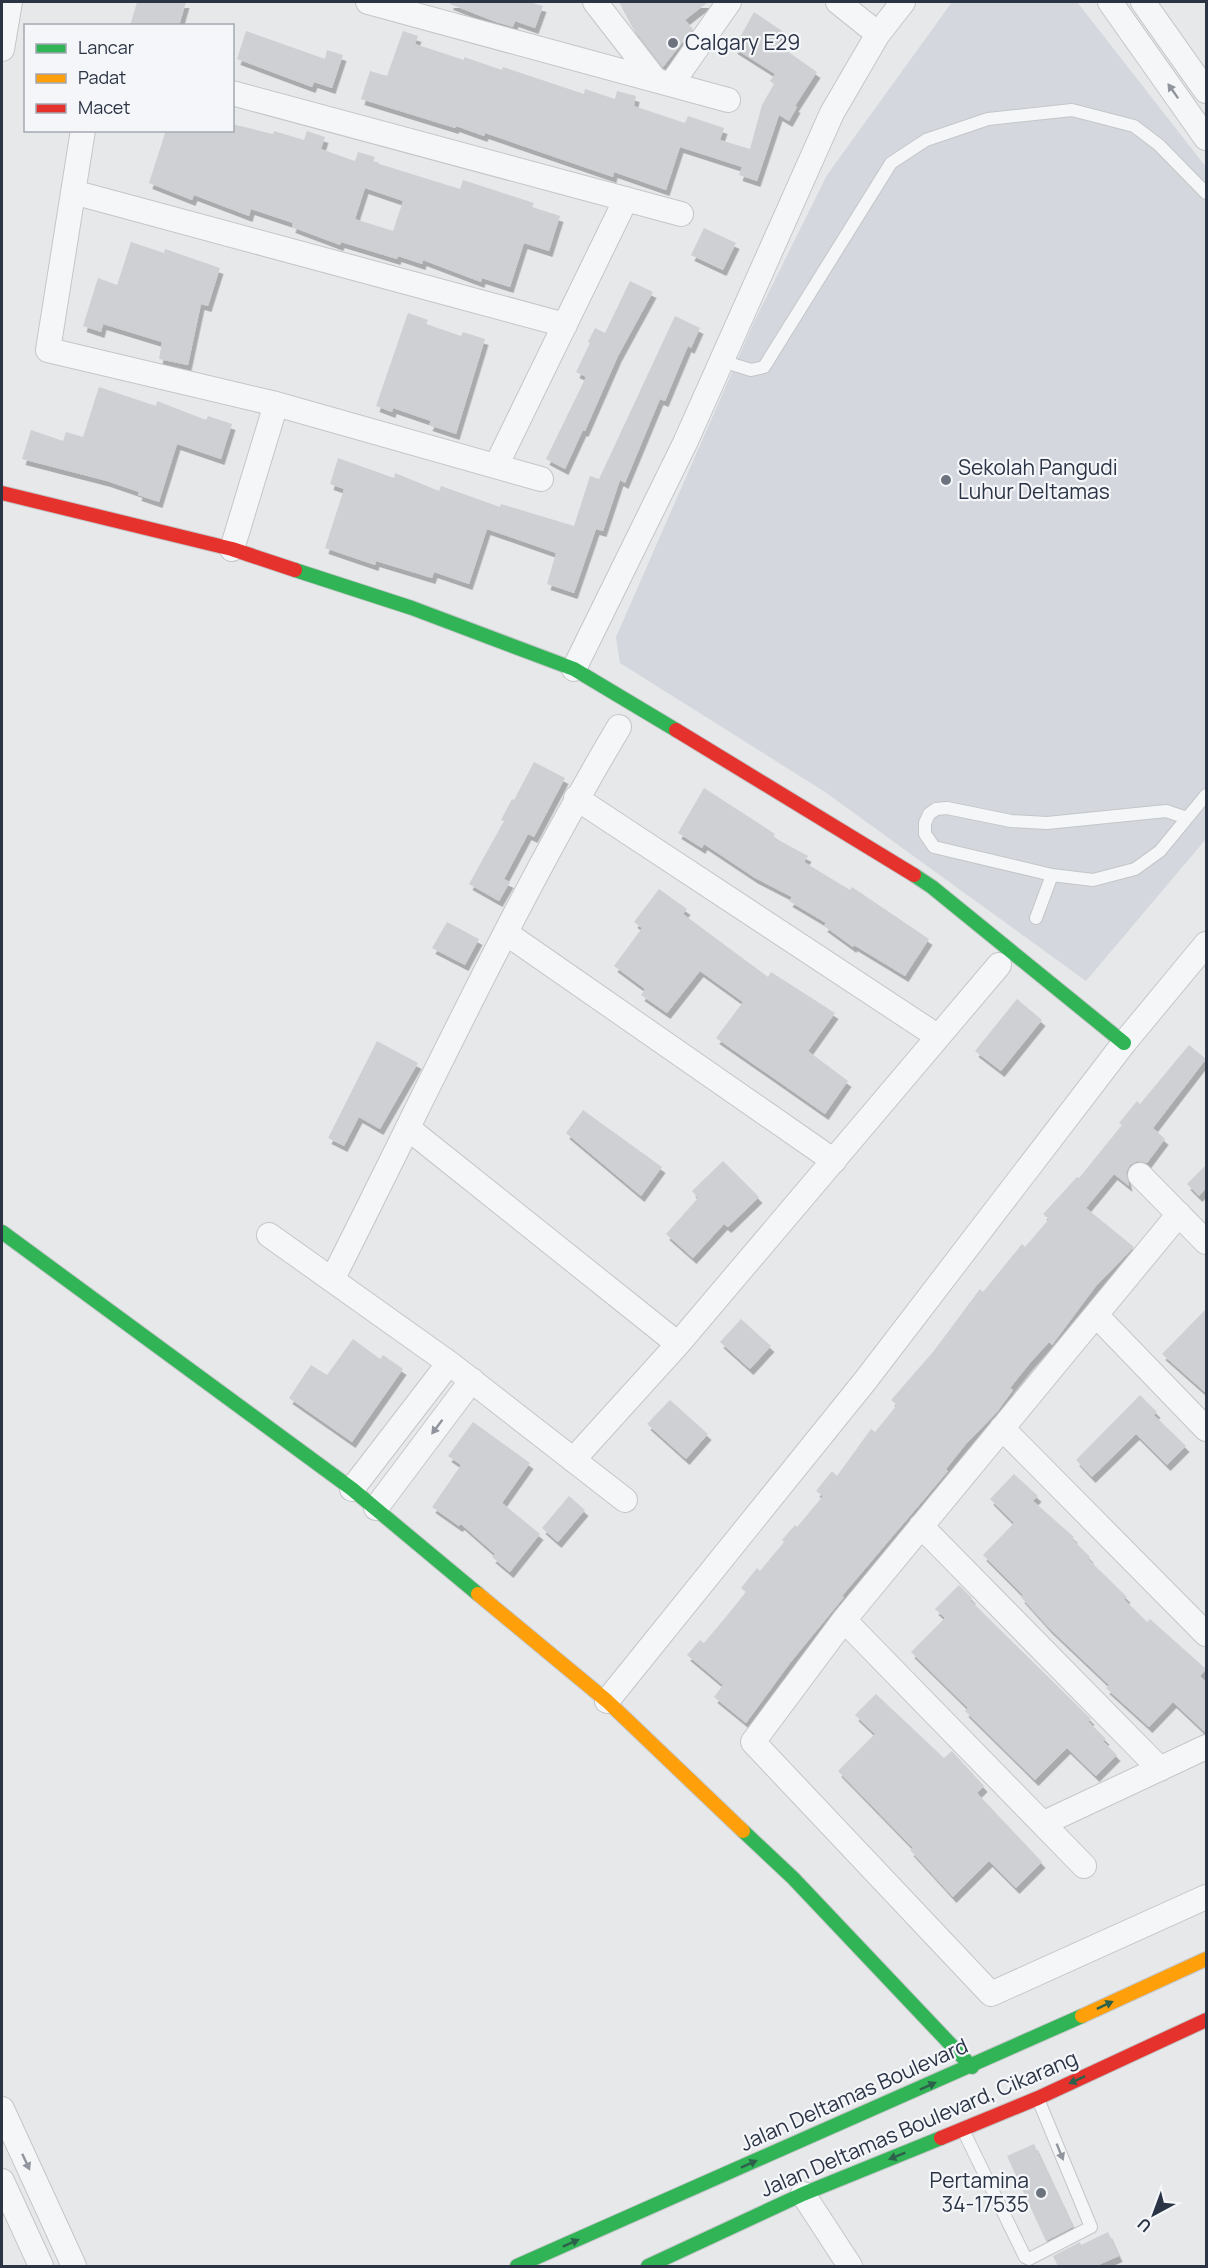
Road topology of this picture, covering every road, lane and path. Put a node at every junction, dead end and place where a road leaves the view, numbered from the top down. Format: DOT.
graph roads {
  1 [pos="10,2"];
  2 [pos="368,2"];
  3 [pos="595,2"];
  4 [pos="729,2"];
  5 [pos="838,2"];
  6 [pos="1110,2"];
  7 [pos="1143,2"];
  8 [pos="893,5"];
  9 [pos="878,34"];
  10 [pos="2,49"];
  11 [pos="663,80"];
  12 [pos="1206,91"];
  13 [pos="234,94"];
  14 [pos="728,100"];
  15 [pos="83,132"];
  16 [pos="1206,138"];
  17 [pos="73,192"];
  18 [pos="1206,193"];
  19 [pos="626,199"];
  20 [pos="681,214"];
  21 [pos="565,325"];
  22 [pos="722,361"];
  23 [pos="276,404"];
  24 [pos="496,466"];
  25 [pos="541,479"];
  26 [pos="2,493"];
  27 [pos="232,549"];
  28 [pos="574,669"];
  29 [pos="619,727"];
  30 [pos="1206,795"];
  31 [pos="576,798"];
  32 [pos="1187,818"];
  33 [pos="1052,875"];
  34 [pos="1035,918"];
  35 [pos="506,933"];
  36 [pos="1206,944"];
  37 [pos="999,965"];
  38 [pos="937,1036"];
  39 [pos="1124,1043"];
  40 [pos="409,1129"];
  41 [pos="834,1161"];
  42 [pos="1140,1175"];
  43 [pos="1179,1214"];
  44 [pos="2,1232"];
  45 [pos="269,1235"];
  46 [pos="1206,1242"];
  47 [pos="333,1278"];
  48 [pos="1096,1315"];
  49 [pos="678,1344"];
  50 [pos="449,1363"];
  51 [pos="472,1380"];
  52 [pos="1002,1428"];
  53 [pos="1206,1429"];
  54 [pos="573,1460"];
  55 [pos="352,1489"];
  56 [pos="625,1500"];
  57 [pos="376,1508"];
  58 [pos="921,1526"];
  59 [pos="844,1620"];
  60 [pos="1206,1634"];
  61 [pos="607,1701"];
  62 [pos="1206,1747"];
  63 [pos="1160,1769"];
  64 [pos="1044,1823"];
  65 [pos="1084,1866"];
  66 [pos="1206,1897"];
  67 [pos="1206,1959"];
  68 [pos="1206,2020"];
  69 [pos="972,2067"];
  70 [pos="1038,2098"];
  71 [pos="2,2109"];
  72 [pos="963,2130"];
  73 [pos="2,2181"];
  74 [pos="803,2194"];
  75 [pos="715,2237"];
  76 [pos="694,2259"];
  77 [pos="41,2266"];
  78 [pos="74,2266"];
  79 [pos="517,2266"];
  80 [pos="648,2266"];
  81 [pos="850,2266"];
  1 -- 10 [label="street"];
  2 -- 11 [label="street"];
  3 -- 11 [label="street"];
  4 -- 11 [label="street"];
  5 -- 9 [label="street"];
  16 -- 6 [label="street, one-way"];
  7 -- 12 [label="street"];
  8 -- 9 [label="street"];
  9 -- 22 [label="street"];
  11 -- 14 [label="street"];
  13 -- 19 [label="street"];
  15 -- 17 [label="street"];
  17 -- 21 [label="street"];
  17 -- 23 [label="street"];
  18 -- 22 [label="lane"];
  19 -- 20 [label="street"];
  19 -- 21 [label="street"];
  21 -- 24 [label="street"];
  22 -- 28 [label="street"];
  23 -- 24 [label="street"];
  23 -- 27 [label="street"];
  24 -- 25 [label="street"];
  26 -- 27 [label="street"];
  27 -- 28 [label="street"];
  28 -- 39 [label="street"];
  29 -- 31 [label="street"];
  30 -- 32 [label="lane"];
  31 -- 35 [label="street"];
  31 -- 38 [label="street"];
  32 -- 33 [label="lane"];
  32 -- 33 [label="lane"];
  33 -- 34 [label="lane"];
  35 -- 40 [label="street"];
  35 -- 41 [label="street"];
  36 -- 39 [label="street"];
  37 -- 38 [label="street"];
  38 -- 41 [label="street"];
  39 -- 61 [label="street"];
  40 -- 47 [label="street"];
  40 -- 49 [label="street"];
  41 -- 49 [label="street"];
  42 -- 43 [label="street"];
  43 -- 46 [label="street"];
  43 -- 48 [label="street"];
  44 -- 55 [label="street"];
  45 -- 47 [label="street"];
  47 -- 50 [label="street"];
  48 -- 52 [label="street"];
  48 -- 53 [label="street"];
  49 -- 54 [label="street"];
  50 -- 51 [label="street"];
  50 -- 55 [label="street"];
  51 -- 54 [label="street"];
  51 -- 57 [label="street, one-way"];
  52 -- 58 [label="street"];
  52 -- 60 [label="street"];
  54 -- 56 [label="street"];
  55 -- 57 [label="street"];
  57 -- 61 [label="street"];
  58 -- 59 [label="street"];
  58 -- 63 [label="street"];
  59 -- 64 [label="street"];
  59 -- 66 [label="street"];
  61 -- 69 [label="street"];
  62 -- 63 [label="street"];
  63 -- 64 [label="street"];
  64 -- 65 [label="street"];
  69 -- 67 [label="street, Jalan Deltamas Boulevard, one-way"];
  68 -- 70 [label="street, Jalan Deltamas Boulevard, Cikarang, one-way"];
  79 -- 69 [label="street, Jalan Deltamas Boulevard, one-way"];
  70 -- 72 [label="street, Jalan Deltamas Boulevard, Cikarang"];
  70 -- 72 [label="lane, one-way"];
  71 -- 78 [label="street, one-way"];
  72 -- 74 [label="street, Jalan Deltamas Boulevard, Cikarang, one-way"];
  73 -- 77 [label="street"];
  74 -- 75 [label="street, Jalan Deltamas Boulevard, Cikarang"];
  74 -- 81 [label="street"];
  75 -- 76 [label="lane"];
  75 -- 80 [label="street, Jalan Deltamas Boulevard, Cikarang"];
}
